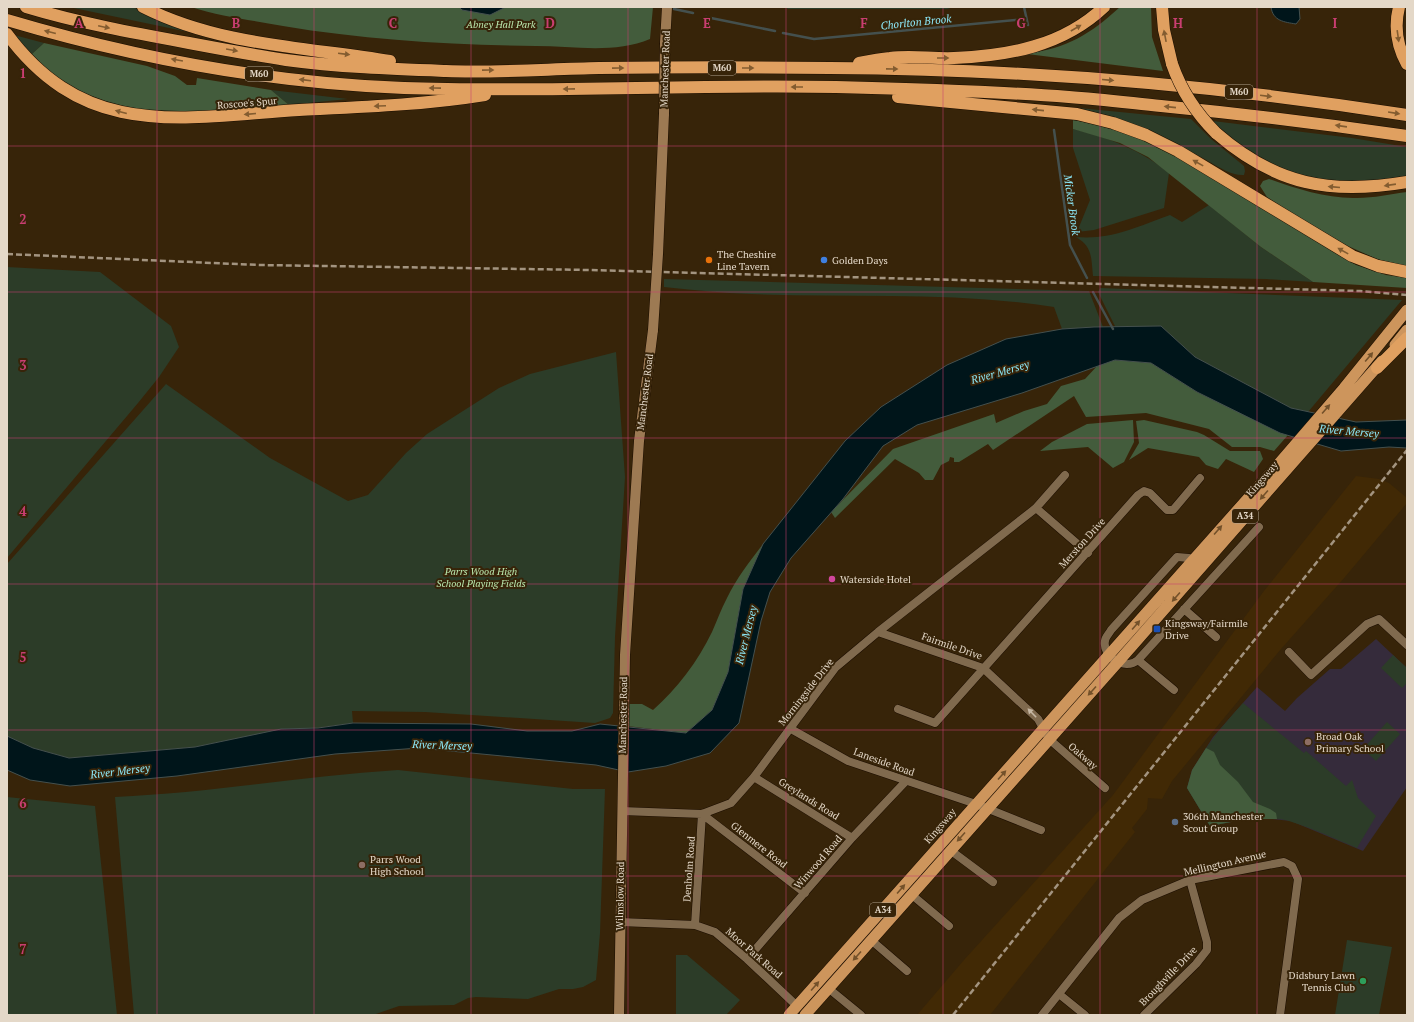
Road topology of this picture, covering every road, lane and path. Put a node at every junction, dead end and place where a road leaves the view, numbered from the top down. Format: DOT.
graph roads {
  1 [pos="26,7"];
  2 [pos="143,7"];
  3 [pos="667,7"];
  4 [pos="1104,7"];
  5 [pos="1162,7"];
  6 [pos="1399,7"];
  7 [pos="7,20"];
  8 [pos="7,34"];
  9 [pos="1407,64"];
  10 [pos="835,68"];
  11 [pos="449,71"];
  12 [pos="836,87"];
  13 [pos="516,90"];
  14 [pos="1407,115"];
  15 [pos="1407,136"];
  16 [pos="1407,182"];
  17 [pos="1407,272"];
  18 [pos="1407,310"];
  19 [pos="1407,330"];
  20 [pos="1407,338"];
  21 [pos="1377,368"];
  22 [pos="1348,391"];
  23 [pos="1286,463"];
  24 [pos="1065,475"];
  25 [pos="1200,478"];
  26 [pos="1036,508"];
  27 [pos="1259,527"];
  28 [pos="1088,553"];
  29 [pos="1193,560"];
  30 [pos="1201,568"];
  31 [pos="1184,608"];
  32 [pos="878,632"];
  33 [pos="1216,637"];
  34 [pos="1407,645"];
  35 [pos="1288,652"];
  36 [pos="1114,658"];
  37 [pos="1138,660"];
  38 [pos="983,668"];
  39 [pos="1174,690"];
  40 [pos="898,709"];
  41 [pos="1043,728"];
  42 [pos="791,729"];
  43 [pos="1049,739"];
  44 [pos="754,777"];
  45 [pos="621,778"];
  46 [pos="906,781"];
  47 [pos="1105,788"];
  48 [pos="976,804"];
  49 [pos="987,809"];
  50 [pos="622,812"];
  51 [pos="702,814"];
  52 [pos="1041,830"];
  53 [pos="852,838"];
  54 [pos="950,850"];
  55 [pos="1190,880"];
  56 [pos="993,882"];
  57 [pos="805,893"];
  58 [pos="912,895"];
  59 [pos="620,922"];
  60 [pos="695,925"];
  61 [pos="949,926"];
  62 [pos="871,940"];
  63 [pos="747,959"];
  64 [pos="907,970"];
  65 [pos="828,988"];
  66 [pos="1059,994"];
  67 [pos="797,1006"];
  68 [pos="619,1015"];
  69 [pos="789,1015"];
  70 [pos="805,1015"];
  71 [pos="861,1015"];
  72 [pos="1042,1015"];
  73 [pos="1085,1015"];
  74 [pos="1144,1015"];
  75 [pos="1280,1015"];
  1 -- 11 [label="highway, M60, one-way"];
  2 -- 11 [label="highway, M60, one-way"];
  3 -- 45 [label="main road, Manchester Road, bridge"];
  10 -- 4 [label="highway, M60, one-way"];
  16 -- 5 [label="highway, one-way, bridge"];
  6 -- 9 [label="highway, one-way"];
  13 -- 7 [label="highway, M60, one-way"];
  13 -- 8 [label="highway, Roscoe's Spur / M60, one-way"];
  11 -- 10 [label="highway, M60, one-way"];
  10 -- 14 [label="highway, M60, one-way"];
  12 -- 13 [label="highway, M60, one-way"];
  15 -- 12 [label="highway, M60, one-way"];
  17 -- 12 [label="highway, M60, one-way"];
  22 -- 18 [label="highway, Kingsway / A34, one-way"];
  19 -- 21 [label="highway, Kingsway / A34"];
  20 -- 21 [label="highway"];
  21 -- 22 [label="highway, Kingsway / A34"];
  22 -- 23 [label="highway, Kingsway / A34"];
  29 -- 23 [label="highway, Kingsway / A34, one-way"];
  23 -- 30 [label="highway, Kingsway / A34, one-way"];
  24 -- 26 [label="street, Morningside Drive"];
  25 -- 28 [label="street, Merston Drive"];
  26 -- 28 [label="street"];
  26 -- 32 [label="street, Morningside Drive"];
  27 -- 31 [label="street"];
  28 -- 38 [label="street, Merston Drive"];
  29 -- 30 [label="street"];
  36 -- 29 [label="highway, Kingsway / A34, one-way"];
  29 -- 36 [label="street"];
  30 -- 36 [label="highway, Kingsway / A34, one-way"];
  31 -- 33 [label="street"];
  31 -- 37 [label="street"];
  32 -- 38 [label="street, Fairmile Drive"];
  32 -- 42 [label="street, Morningside Drive"];
  34 -- 35 [label="street"];
  36 -- 37 [label="street"];
  36 -- 41 [label="highway, Kingsway / A34"];
  36 -- 43 [label="highway, Kingsway / A34, one-way"];
  37 -- 39 [label="street"];
  38 -- 40 [label="street, Merston Drive"];
  41 -- 38 [label="street, Fairmile Drive, one-way"];
  41 -- 43 [label="street, Fairmile Drive"];
  48 -- 41 [label="highway, Kingsway / A34, one-way"];
  42 -- 44 [label="street, Morningside Drive"];
  42 -- 46 [label="street, Laneside Road"];
  43 -- 47 [label="street, Oakway"];
  43 -- 49 [label="highway, Kingsway / A34"];
  44 -- 51 [label="street, Morningside Drive"];
  44 -- 53 [label="street, Greylands Road"];
  45 -- 50 [label="main road, Wilmslow Road"];
  46 -- 48 [label="street, Laneside Road"];
  46 -- 53 [label="street, Winwood Road"];
  48 -- 49 [label="street, Laneside Road"];
  67 -- 48 [label="highway, Kingsway / A34, one-way"];
  49 -- 52 [label="street, Laneside Road"];
  49 -- 54 [label="highway, Kingsway / A34, one-way"];
  50 -- 51 [label="street, Morningside Drive"];
  50 -- 59 [label="main road, Wilmslow Road"];
  51 -- 57 [label="street, Glenmere Road"];
  51 -- 60 [label="street, Denholm Road"];
  53 -- 57 [label="street, Winwood Road"];
  54 -- 56 [label="street"];
  54 -- 58 [label="highway, Kingsway / A34"];
  55 -- 66 [label="street, Mellington Avenue"];
  55 -- 74 [label="street, Broughville Drive"];
  55 -- 75 [label="street, Mellington Avenue"];
  57 -- 63 [label="street, Winwood Road"];
  58 -- 61 [label="street"];
  58 -- 62 [label="highway, Kingsway / A34"];
  59 -- 60 [label="street, Moor Park Road"];
  59 -- 68 [label="main road, Wilmslow Road"];
  60 -- 63 [label="street, Moor Park Road"];
  62 -- 64 [label="street"];
  62 -- 65 [label="highway, Kingsway / A34, one-way"];
  63 -- 67 [label="street, Moor Park Road"];
  65 -- 70 [label="highway, Kingsway / A34"];
  65 -- 71 [label="street"];
  66 -- 72 [label="street, Mellington Avenue"];
  66 -- 73 [label="street"];
  67 -- 69 [label="highway, Kingsway / A34"];
}
